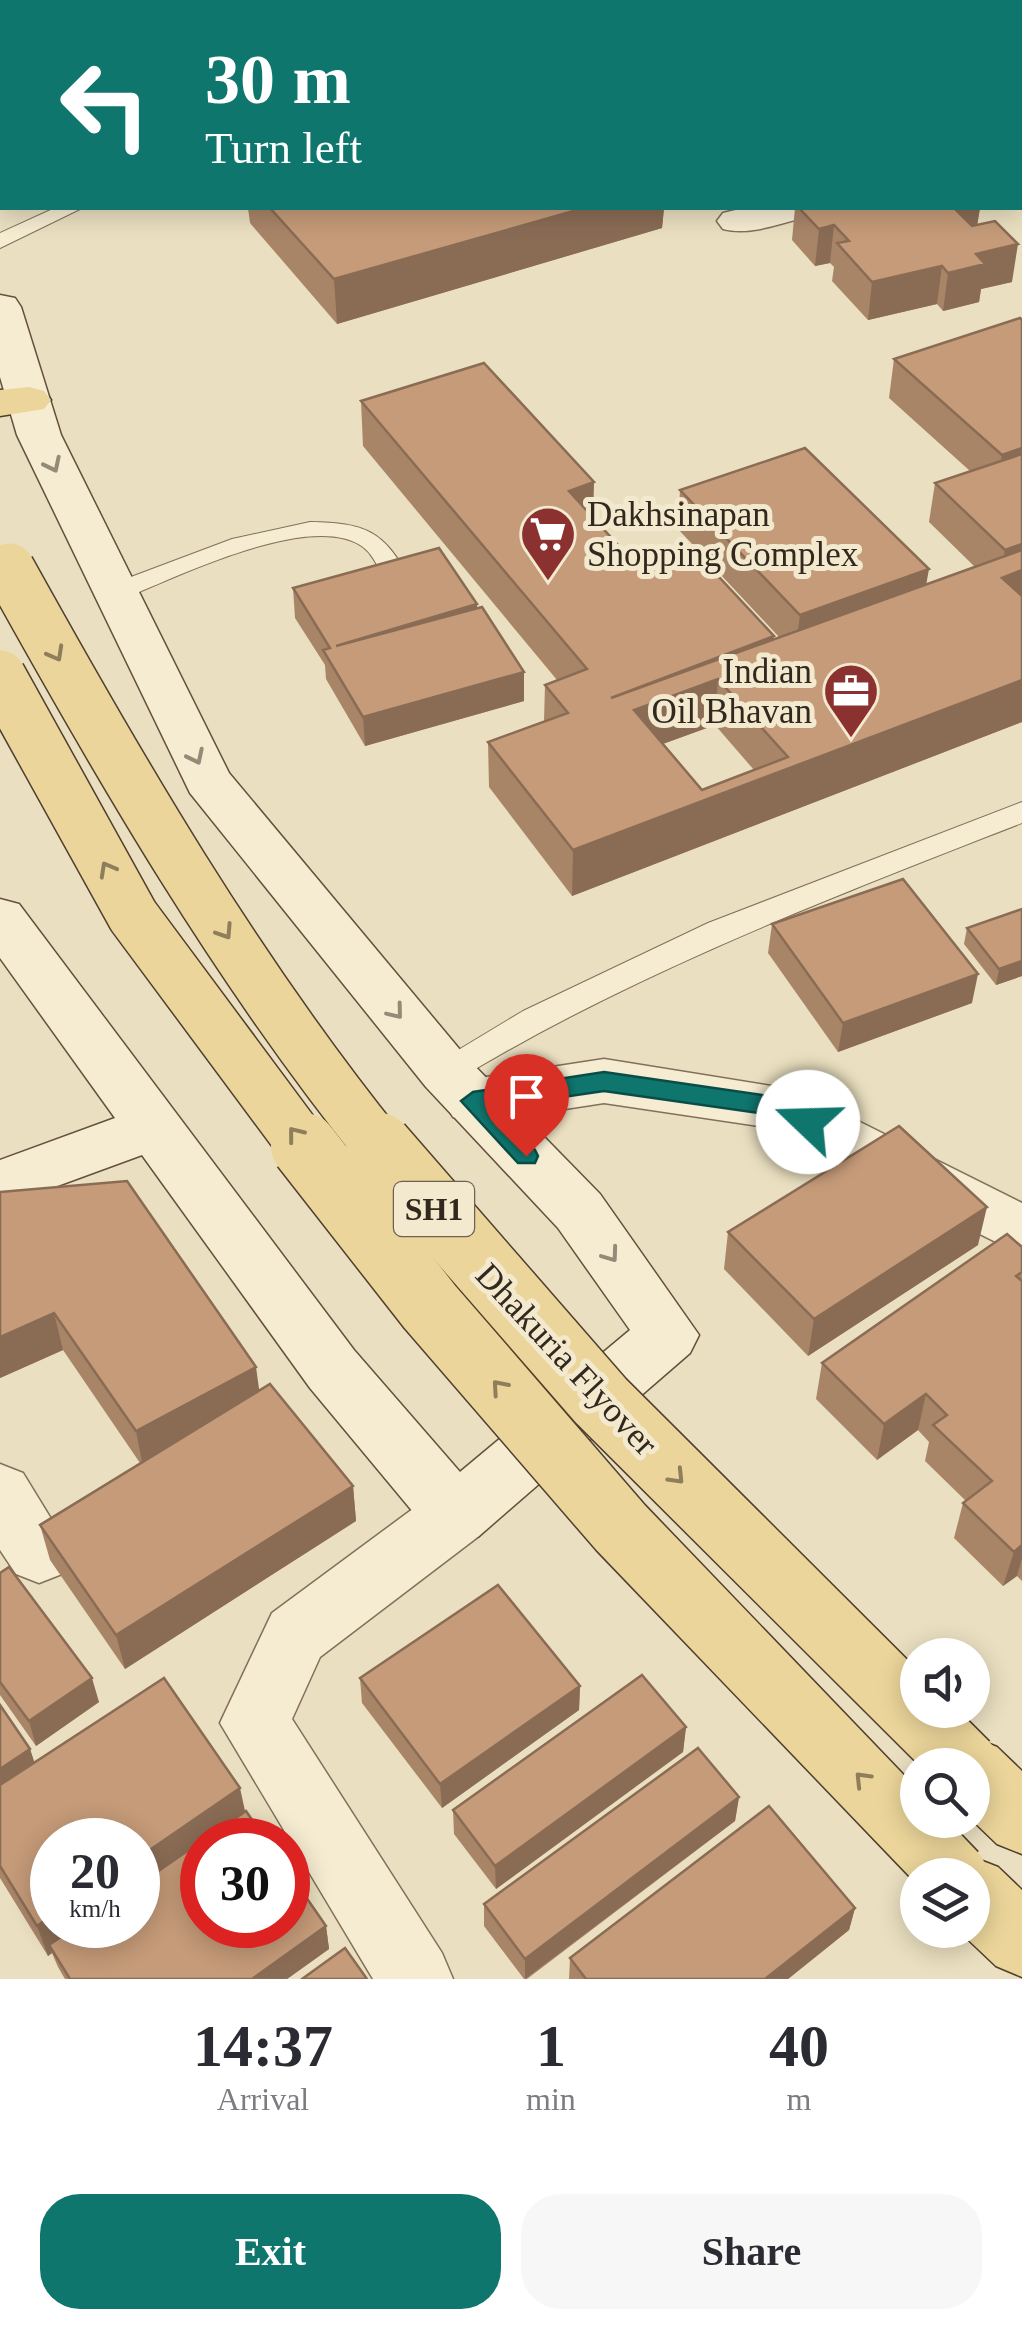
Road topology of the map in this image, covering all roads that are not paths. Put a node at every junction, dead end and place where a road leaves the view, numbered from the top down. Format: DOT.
graph roads {
  1 [pos="66,210"];
  2 [pos="785,210"];
  3 [pos="737,220"];
  4 [pos="0,241"];
  5 [pos="0,307"];
  6 [pos="15,402"];
  7 [pos="5,560"];
  8 [pos="397,580"];
  9 [pos="116,592"];
  10 [pos="0,676"];
  11 [pos="1022,812"];
  12 [pos="0,918"];
  13 [pos="460,1087"];
  14 [pos="152,1128"];
  15 [pos="0,1184"];
  16 [pos="1022,1231"];
  17 [pos="0,1492"];
  18 [pos="456,1515"];
  19 [pos="39,1553"];
  20 [pos="948,1748"];
  21 [pos="990,1788"];
  22 [pos="1022,1819"];
  23 [pos="938,1858"];
  24 [pos="990,1910"];
  25 [pos="1022,1940"];
  26 [pos="416,1979"];
  1 -- 4 [label="lane"];
  2 -- 3 [label="street"];
  5 -- 6 [label="street"];
  6 -- 9 [label="street, one-way"];
  7 -- 20 [label="main road, Dhakuria Flyover / SH1, one-way, bridge"];
  8 -- 9 [label="lane"];
  9 -- 13 [label="street, one-way"];
  23 -- 10 [label="main road, Dhakuria Flyover / SH1, one-way, bridge"];
  11 -- 13 [label="lane"];
  12 -- 14 [label="street"];
  13 -- 16 [label="street"];
  13 -- 18 [label="street, one-way"];
  14 -- 15 [label="street"];
  14 -- 18 [label="street"];
  17 -- 19 [label="street"];
  18 -- 26 [label="street"];
  21 -- 22 [label="main road"];
  24 -- 25 [label="main road"];
}
